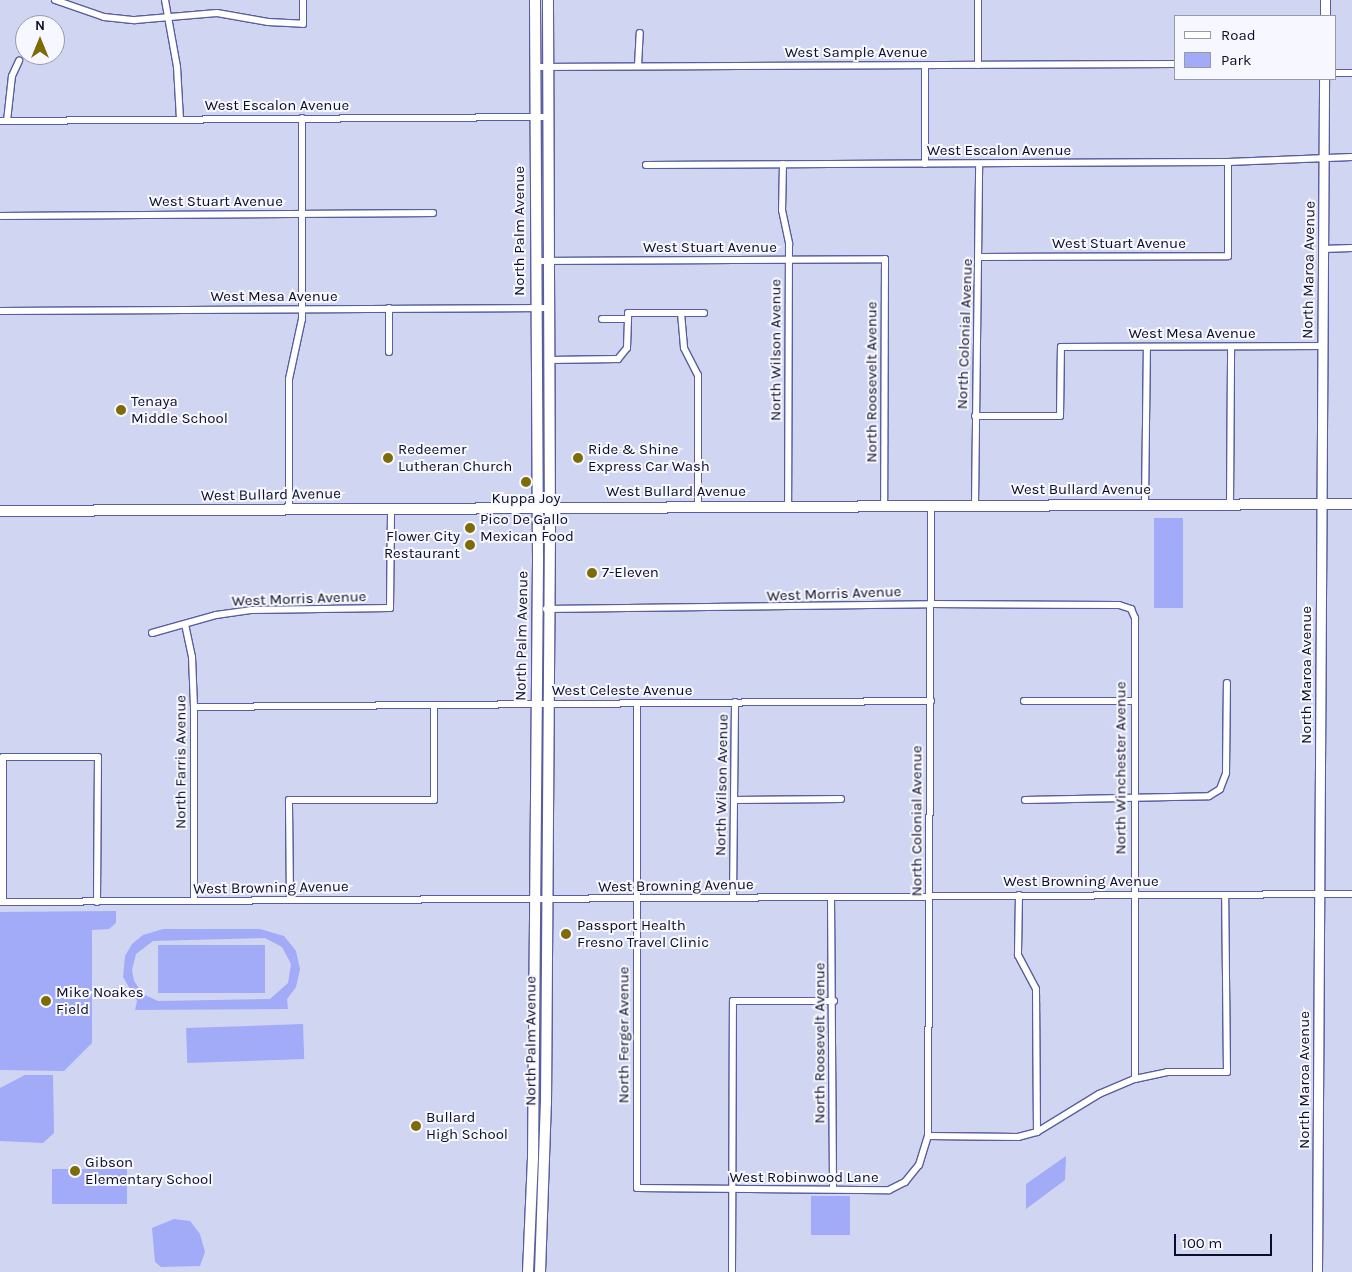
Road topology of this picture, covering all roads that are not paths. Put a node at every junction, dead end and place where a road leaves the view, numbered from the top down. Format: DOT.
graph roads {
  1 [pos="55,0"];
  2 [pos="165,0"];
  3 [pos="303,0"];
  4 [pos="536,0"];
  5 [pos="548,0"];
  6 [pos="978,0"];
  7 [pos="1325,0"];
  8 [pos="1325,15"];
  9 [pos="168,16"];
  10 [pos="640,33"];
  11 [pos="1174,64"];
  12 [pos="18,65"];
  13 [pos="978,65"];
  14 [pos="638,66"];
  15 [pos="925,66"];
  16 [pos="536,67"];
  17 [pos="548,67"];
  18 [pos="1337,73"];
  19 [pos="1352,73"];
  20 [pos="1324,80"];
  21 [pos="535,117"];
  22 [pos="548,117"];
  23 [pos="302,118"];
  24 [pos="180,120"];
  25 [pos="3,121"];
  26 [pos="1352,156"];
  27 [pos="1324,157"];
  28 [pos="1228,162"];
  29 [pos="783,164"];
  30 [pos="925,164"];
  31 [pos="979,164"];
  32 [pos="646,165"];
  33 [pos="433,213"];
  34 [pos="302,214"];
  35 [pos="0,216"];
  36 [pos="1323,248"];
  37 [pos="1352,248"];
  38 [pos="980,257"];
  39 [pos="885,259"];
  40 [pos="789,260"];
  41 [pos="535,261"];
  42 [pos="547,261"];
  43 [pos="389,308"];
  44 [pos="535,308"];
  45 [pos="548,308"];
  46 [pos="302,309"];
  47 [pos="0,311"];
  48 [pos="681,313"];
  49 [pos="704,313"];
  50 [pos="602,319"];
  51 [pos="628,319"];
  52 [pos="1322,346"];
  53 [pos="1147,347"];
  54 [pos="1231,347"];
  55 [pos="389,352"];
  56 [pos="536,352"];
  57 [pos="549,360"];
  58 [pos="975,416"];
  59 [pos="549,419"];
  60 [pos="1322,504"];
  61 [pos="1352,504"];
  62 [pos="975,505"];
  63 [pos="1145,505"];
  64 [pos="1230,505"];
  65 [pos="788,506"];
  66 [pos="884,506"];
  67 [pos="931,506"];
  68 [pos="538,507"];
  69 [pos="550,507"];
  70 [pos="698,507"];
  71 [pos="391,508"];
  72 [pos="289,510"];
  73 [pos="0,511"];
  74 [pos="931,604"];
  75 [pos="548,609"];
  76 [pos="1130,609"];
  77 [pos="537,610"];
  78 [pos="185,624"];
  79 [pos="152,633"];
  80 [pos="1227,683"];
  81 [pos="1134,700"];
  82 [pos="931,701"];
  83 [pos="1024,701"];
  84 [pos="736,702"];
  85 [pos="637,703"];
  86 [pos="536,704"];
  87 [pos="548,704"];
  88 [pos="434,705"];
  89 [pos="194,707"];
  90 [pos="841,799"];
  91 [pos="1134,799"];
  92 [pos="734,800"];
  93 [pos="1025,800"];
  94 [pos="1133,894"];
  95 [pos="1352,894"];
  96 [pos="1019,895"];
  97 [pos="1225,895"];
  98 [pos="1320,895"];
  99 [pos="929,896"];
  100 [pos="831,897"];
  101 [pos="733,898"];
  102 [pos="535,899"];
  103 [pos="546,899"];
  104 [pos="636,899"];
  105 [pos="290,900"];
  106 [pos="194,901"];
  107 [pos="1,902"];
  108 [pos="97,902"];
  109 [pos="834,1000"];
  110 [pos="534,1074"];
  111 [pos="546,1075"];
  112 [pos="1135,1079"];
  113 [pos="1037,1132"];
  114 [pos="928,1136"];
  115 [pos="637,1188"];
  116 [pos="833,1189"];
  117 [pos="732,1190"];
  118 [pos="528,1272"];
  119 [pos="540,1272"];
  120 [pos="732,1272"];
  121 [pos="1317,1272"];
  1 -- 9 [label="street"];
  2 -- 9 [label="street"];
  3 -- 9 [label="street"];
  4 -- 16 [label="main road, North Palm Avenue"];
  5 -- 17 [label="main road, North Palm Avenue"];
  6 -- 13 [label="street"];
  7 -- 8 [label="main road"];
  9 -- 24 [label="street"];
  10 -- 14 [label="street"];
  11 -- 13 [label="street, West Sample Avenue"];
  12 -- 25 [label="street, West Escalon Avenue"];
  13 -- 15 [label="street, West Sample Avenue"];
  14 -- 15 [label="street, West Sample Avenue"];
  14 -- 17 [label="street, West Sample Avenue"];
  15 -- 30 [label="street"];
  16 -- 17 [label="street, West Sample Avenue"];
  16 -- 21 [label="main road, North Palm Avenue"];
  17 -- 22 [label="main road, North Palm Avenue"];
  18 -- 19 [label="street"];
  20 -- 27 [label="main road, North Maroa Avenue"];
  21 -- 22 [label="street, West Escalon Avenue"];
  21 -- 23 [label="street, West Escalon Avenue"];
  21 -- 41 [label="main road, North Palm Avenue"];
  22 -- 42 [label="main road, North Palm Avenue"];
  23 -- 24 [label="street, West Escalon Avenue"];
  23 -- 34 [label="street"];
  24 -- 25 [label="street, West Escalon Avenue"];
  26 -- 27 [label="street, West Escalon Avenue"];
  27 -- 28 [label="street, West Escalon Avenue"];
  27 -- 36 [label="main road, North Maroa Avenue"];
  28 -- 31 [label="street, West Escalon Avenue"];
  28 -- 38 [label="street, West Stuart Avenue"];
  29 -- 30 [label="street, West Escalon Avenue"];
  29 -- 32 [label="street, West Escalon Avenue"];
  29 -- 40 [label="street, North Wilson Avenue"];
  30 -- 31 [label="street, West Escalon Avenue"];
  31 -- 38 [label="street, North Colonial Avenue"];
  33 -- 34 [label="street, West Stuart Avenue"];
  34 -- 35 [label="street, West Stuart Avenue"];
  34 -- 46 [label="street"];
  36 -- 37 [label="street"];
  36 -- 52 [label="main road, North Maroa Avenue"];
  38 -- 58 [label="street, North Colonial Avenue"];
  39 -- 40 [label="street, West Stuart Avenue"];
  39 -- 66 [label="street, North Roosevelt Avenue"];
  40 -- 42 [label="street, West Stuart Avenue"];
  40 -- 65 [label="street, North Wilson Avenue"];
  41 -- 42 [label="street, West Stuart Avenue"];
  41 -- 44 [label="main road, North Palm Avenue"];
  42 -- 45 [label="main road, North Palm Avenue"];
  43 -- 44 [label="street, West Mesa Avenue"];
  43 -- 46 [label="street, West Mesa Avenue"];
  43 -- 55 [label="street"];
  44 -- 45 [label="street, West Mesa Avenue"];
  44 -- 56 [label="main road, North Palm Avenue"];
  45 -- 57 [label="main road, North Palm Avenue"];
  46 -- 47 [label="street, West Mesa Avenue"];
  46 -- 72 [label="street"];
  48 -- 49 [label="street"];
  48 -- 51 [label="street"];
  48 -- 70 [label="street"];
  50 -- 51 [label="street"];
  51 -- 57 [label="street"];
  52 -- 54 [label="street, West Mesa Avenue"];
  52 -- 60 [label="main road, North Maroa Avenue"];
  53 -- 54 [label="street, West Mesa Avenue"];
  53 -- 58 [label="street, West Mesa Avenue"];
  53 -- 63 [label="street"];
  54 -- 64 [label="street"];
  56 -- 59 [label="main road"];
  56 -- 68 [label="main road, North Palm Avenue"];
  57 -- 59 [label="main road, North Palm Avenue"];
  58 -- 62 [label="street, North Colonial Avenue"];
  59 -- 69 [label="main road, North Palm Avenue"];
  60 -- 61 [label="main road, West Bullard Avenue"];
  60 -- 64 [label="main road, West Bullard Avenue"];
  60 -- 98 [label="main road, North Maroa Avenue"];
  62 -- 63 [label="main road, West Bullard Avenue"];
  62 -- 67 [label="main road, West Bullard Avenue"];
  63 -- 64 [label="main road, West Bullard Avenue"];
  65 -- 66 [label="main road, West Bullard Avenue"];
  65 -- 70 [label="main road, West Bullard Avenue"];
  66 -- 67 [label="main road, West Bullard Avenue"];
  67 -- 74 [label="street, North Colonial Avenue"];
  68 -- 69 [label="main road, West Bullard Avenue"];
  68 -- 71 [label="main road, West Bullard Avenue"];
  68 -- 77 [label="main road, North Palm Avenue"];
  69 -- 70 [label="main road, West Bullard Avenue"];
  69 -- 75 [label="main road, North Palm Avenue"];
  71 -- 72 [label="main road, West Bullard Avenue"];
  71 -- 78 [label="street, West Morris Avenue"];
  72 -- 73 [label="main road, West Bullard Avenue"];
  74 -- 75 [label="street, West Morris Avenue"];
  74 -- 76 [label="street, West Morris Avenue"];
  74 -- 82 [label="street, North Colonial Avenue"];
  75 -- 77 [label="street, West Morris Avenue"];
  75 -- 87 [label="main road, North Palm Avenue"];
  76 -- 81 [label="street, North Winchester Avenue"];
  77 -- 86 [label="main road, North Palm Avenue"];
  78 -- 79 [label="street, West Morris Avenue"];
  78 -- 89 [label="street, North Farris Avenue"];
  80 -- 91 [label="street"];
  81 -- 83 [label="street"];
  81 -- 91 [label="street, North Winchester Avenue"];
  82 -- 84 [label="street, West Celeste Avenue"];
  82 -- 99 [label="street, North Colonial Avenue"];
  84 -- 85 [label="street, West Celeste Avenue"];
  84 -- 92 [label="street, North Wilson Avenue"];
  85 -- 87 [label="street, West Celeste Avenue"];
  85 -- 104 [label="street, North Ferger Avenue"];
  86 -- 87 [label="street, West Celeste Avenue"];
  86 -- 88 [label="street, West Celeste Avenue"];
  86 -- 102 [label="main road, North Palm Avenue"];
  87 -- 103 [label="main road, North Palm Avenue"];
  88 -- 89 [label="street, West Celeste Avenue"];
  88 -- 105 [label="street"];
  89 -- 106 [label="street, North Farris Avenue"];
  90 -- 92 [label="street"];
  91 -- 93 [label="street"];
  91 -- 94 [label="street, North Winchester Avenue"];
  92 -- 101 [label="street, North Wilson Avenue"];
  94 -- 96 [label="street, West Browning Avenue"];
  94 -- 97 [label="street, West Browning Avenue"];
  94 -- 112 [label="street, North Winchester Avenue"];
  95 -- 98 [label="street, West Browning Avenue"];
  96 -- 99 [label="street, West Browning Avenue"];
  96 -- 113 [label="street"];
  97 -- 98 [label="street, West Browning Avenue"];
  97 -- 112 [label="street"];
  98 -- 121 [label="main road, North Maroa Avenue"];
  99 -- 100 [label="street, West Browning Avenue"];
  99 -- 114 [label="street, North Colonial Avenue"];
  100 -- 101 [label="street, West Browning Avenue"];
  100 -- 109 [label="street, North Roosevelt Avenue"];
  101 -- 104 [label="street, West Browning Avenue"];
  102 -- 103 [label="street, West Browning Avenue"];
  102 -- 105 [label="street, West Browning Avenue"];
  102 -- 110 [label="main road, North Palm Avenue"];
  103 -- 104 [label="street, West Browning Avenue"];
  103 -- 111 [label="main road, North Palm Avenue"];
  104 -- 115 [label="street, North Ferger Avenue"];
  105 -- 106 [label="street, West Browning Avenue"];
  106 -- 108 [label="street, West Browning Avenue"];
  107 -- 108 [label="street, West Browning Avenue"];
  107 -- 108 [label="street"];
  109 -- 116 [label="street, North Roosevelt Avenue"];
  109 -- 117 [label="street"];
  110 -- 111 [label="main road"];
  110 -- 118 [label="main road, North Palm Avenue"];
  111 -- 119 [label="main road, North Palm Avenue"];
  112 -- 113 [label="street"];
  113 -- 114 [label="street"];
  114 -- 116 [label="street, West Robinwood Lane"];
  115 -- 117 [label="street, West Robinwood Lane"];
  116 -- 117 [label="street, West Robinwood Lane"];
  117 -- 120 [label="street"];
}
